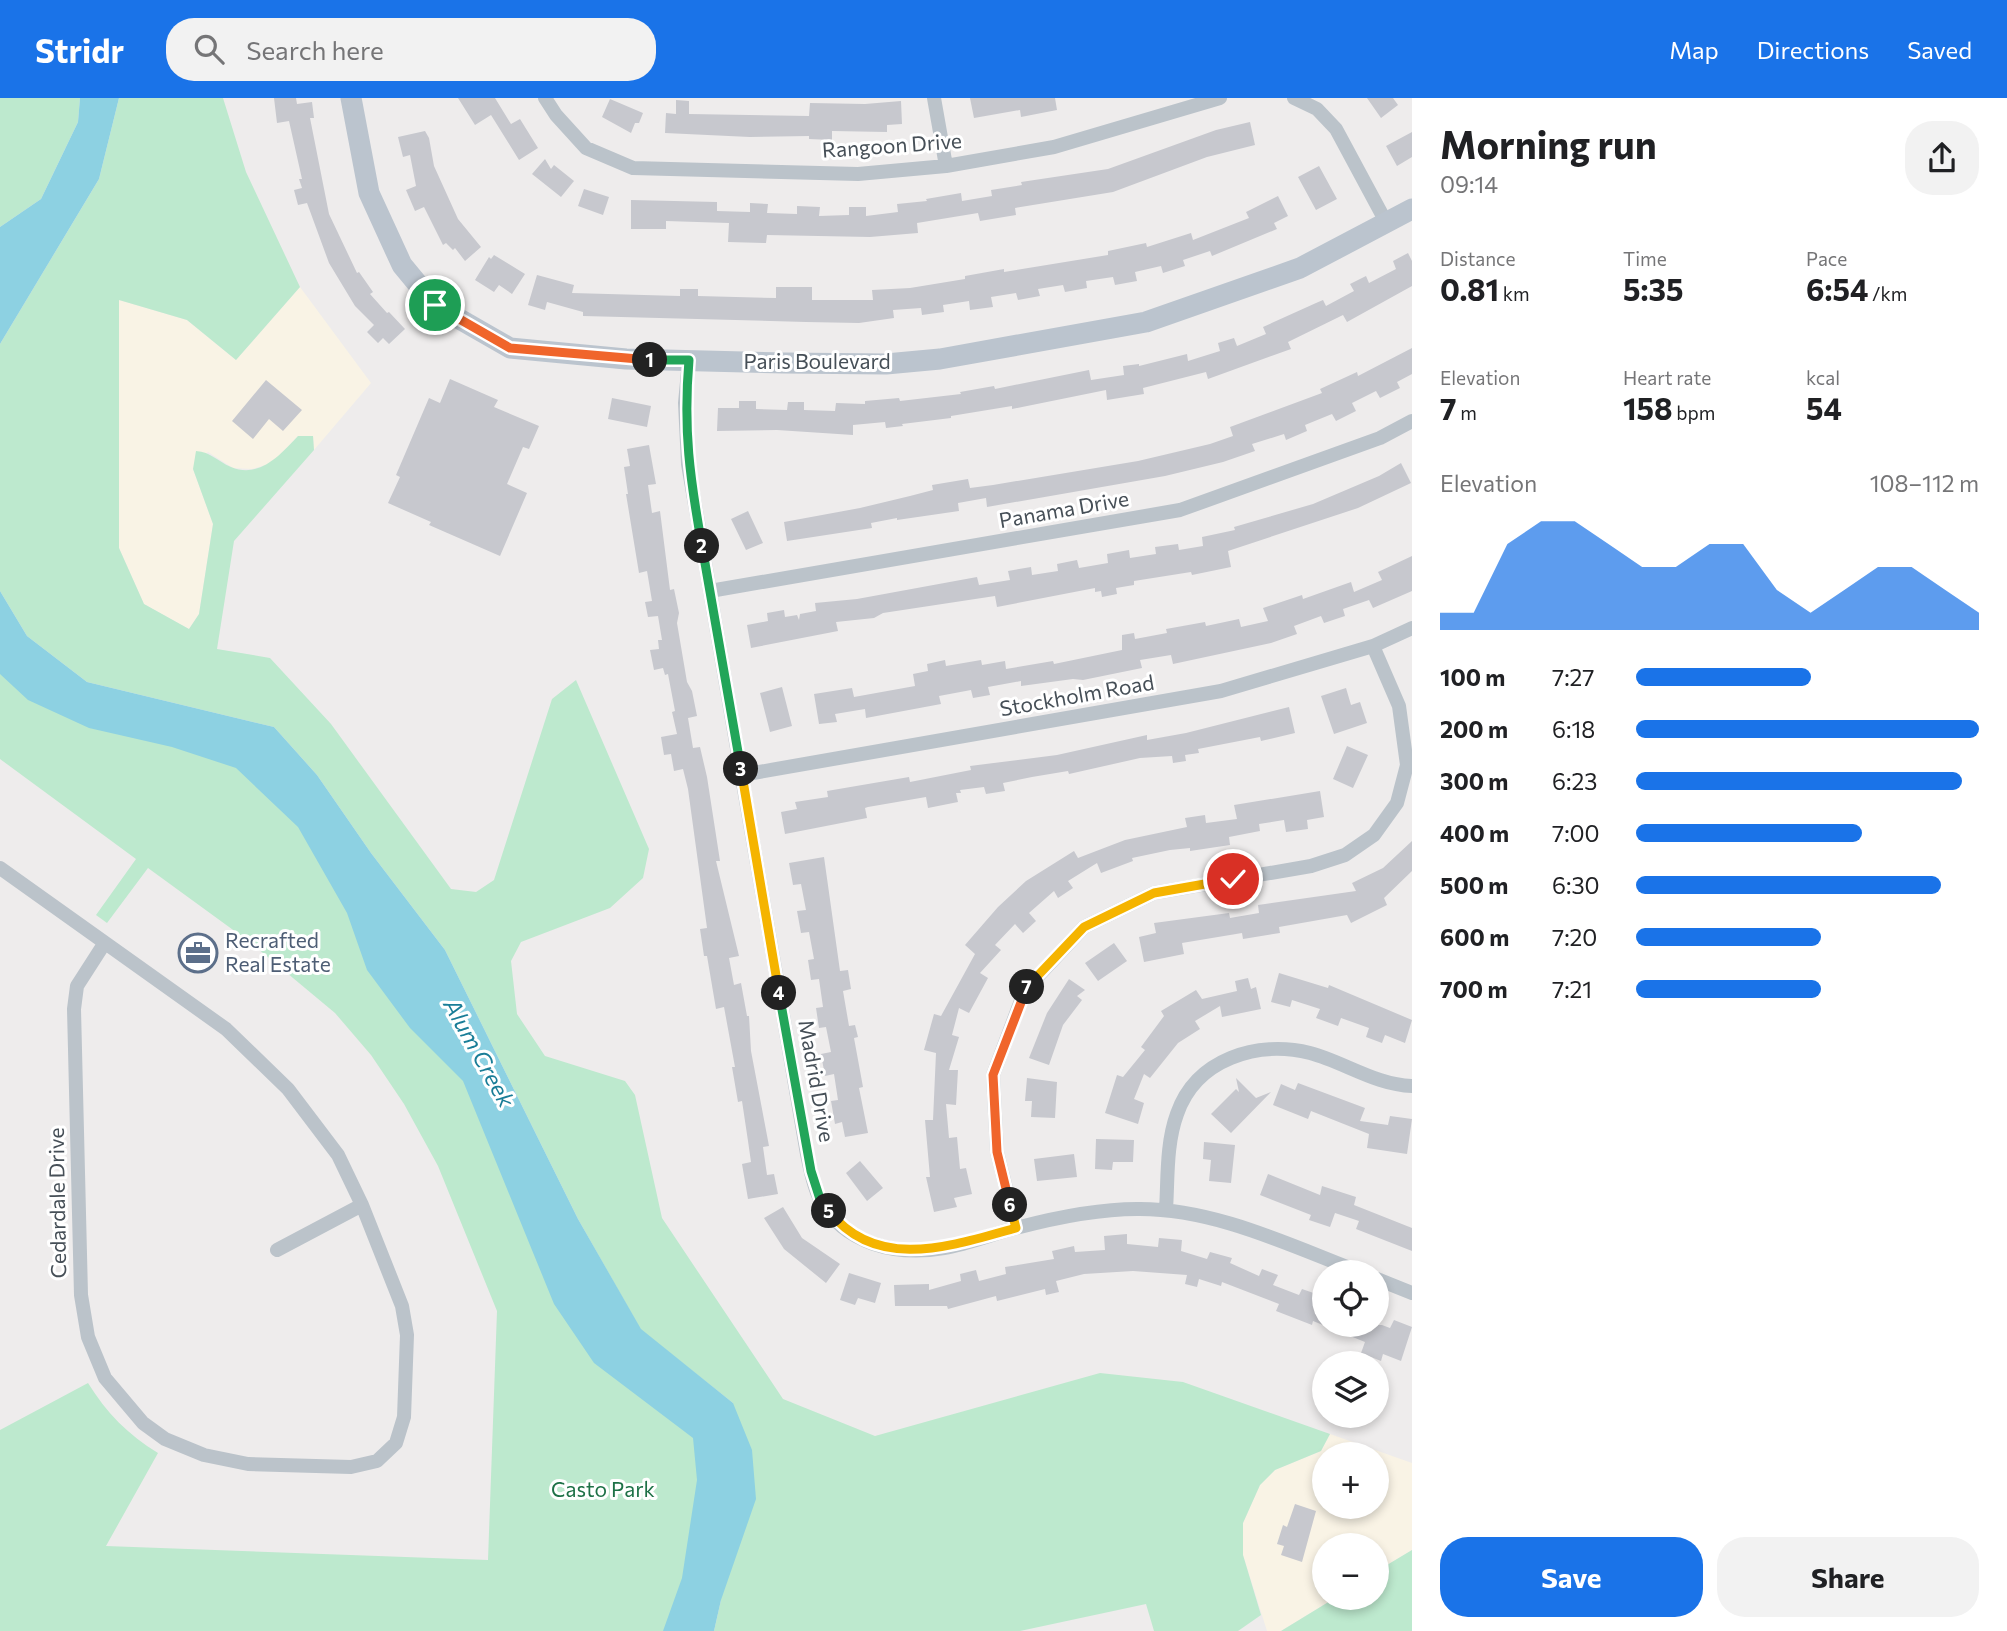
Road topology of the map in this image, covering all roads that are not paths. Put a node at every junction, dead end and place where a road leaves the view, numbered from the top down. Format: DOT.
graph roads {
  1 [pos="351,98"];
  2 [pos="545,98"];
  3 [pos="934,98"];
  4 [pos="1220,98"];
  5 [pos="1294,98"];
  6 [pos="946,166"];
  7 [pos="1412,209"];
  8 [pos="1386,222"];
  9 [pos="689,360"];
  10 [pos="1412,421"];
  11 [pos="710,591"];
  12 [pos="1412,628"];
  13 [pos="1373,646"];
  14 [pos="742,775"];
  15 [pos="0,868"];
  16 [pos="104,944"];
  17 [pos="1412,1086"];
  18 [pos="362,1205"];
  19 [pos="1166,1210"];
  20 [pos="1016,1228"];
  21 [pos="277,1250"];
  22 [pos="1328,1260"];
  23 [pos="1389,1284"];
  24 [pos="1412,1293"];
  1 -- 9 [label="street, Paris Boulevard"];
  2 -- 6 [label="street, Rangoon Drive"];
  3 -- 6 [label="street"];
  4 -- 6 [label="street, Rangoon Drive"];
  5 -- 8 [label="street"];
  7 -- 8 [label="street, Paris Boulevard"];
  8 -- 9 [label="street, Paris Boulevard"];
  9 -- 11 [label="street, Madrid Drive"];
  10 -- 11 [label="street, Panama Drive"];
  11 -- 14 [label="street, Madrid Drive"];
  12 -- 13 [label="street, Stockholm Road"];
  13 -- 14 [label="street, Stockholm Road"];
  13 -- 20 [label="street"];
  14 -- 20 [label="street, Madrid Drive"];
  15 -- 16 [label="street"];
  16 -- 18 [label="street"];
  16 -- 18 [label="street, Cedardale Drive"];
  17 -- 19 [label="street"];
  18 -- 21 [label="street"];
  19 -- 20 [label="street, Madrid Drive"];
  19 -- 22 [label="street, Madrid Drive"];
  23 -- 24 [label="street"];
}
